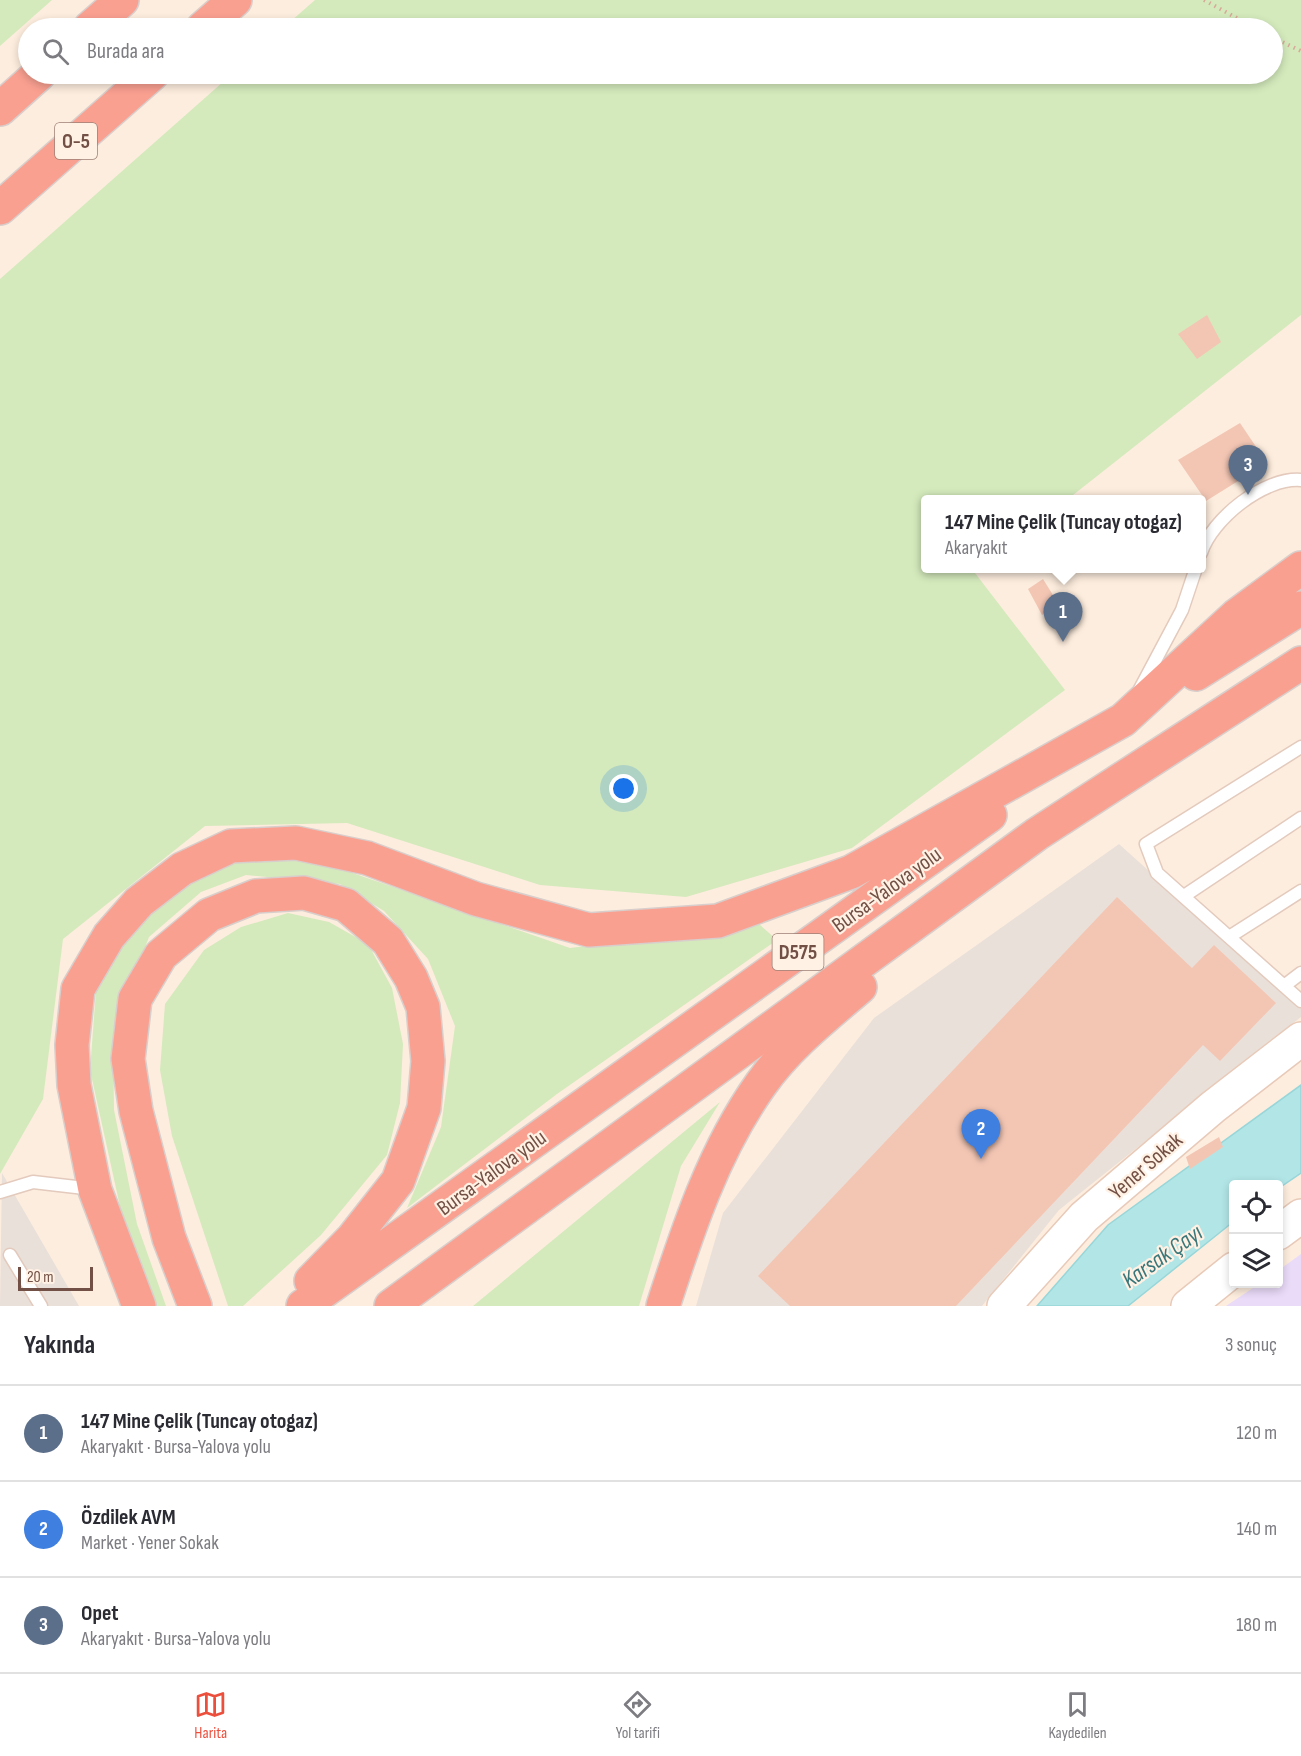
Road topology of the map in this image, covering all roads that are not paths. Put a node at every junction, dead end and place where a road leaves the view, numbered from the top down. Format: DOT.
graph roads {
  1 [pos="122,0"];
  2 [pos="235,0"];
  3 [pos="101,18"];
  4 [pos="214,18"];
  5 [pos="28,84"];
  6 [pos="141,84"];
  7 [pos="0,109"];
  8 [pos="0,208"];
  9 [pos="1301,480"];
  10 [pos="1206,538"];
  11 [pos="1301,568"];
  12 [pos="1194,573"];
  13 [pos="1301,608"];
  14 [pos="1301,663"];
  15 [pos="1123,720"];
  16 [pos="1301,747"];
  17 [pos="1301,818"];
  18 [pos="1037,834"];
  19 [pos="1301,891"];
  20 [pos="1184,896"];
  21 [pos="1229,937"];
  22 [pos="1301,974"];
  23 [pos="1284,986"];
  24 [pos="1301,1001"];
  25 [pos="1301,1039"];
  26 [pos="95,1190"];
  27 [pos="0,1192"];
  28 [pos="1301,1216"];
  29 [pos="1283,1229"];
  30 [pos="10,1255"];
  31 [pos="1229,1272"];
  32 [pos="42,1306"];
  33 [pos="139,1306"];
  34 [pos="195,1306"];
  35 [pos="286,1306"];
  36 [pos="303,1306"];
  37 [pos="391,1306"];
  38 [pos="663,1306"];
  39 [pos="1004,1306"];
  40 [pos="1188,1306"];
  1 -- 3 [label="highway"];
  2 -- 4 [label="highway"];
  5 -- 7 [label="highway"];
  6 -- 8 [label="highway, O-5"];
  9 -- 10 [label="lane"];
  11 -- 15 [label="highway"];
  12 -- 15 [label="lane"];
  13 -- 15 [label="highway, Bursa-Yalova yolu / D575"];
  14 -- 18 [label="highway, Bursa-Yalova yolu / D575"];
  15 -- 26 [label="highway"];
  15 -- 36 [label="highway, Bursa-Yalova yolu / D575"];
  16 -- 20 [label="lane"];
  17 -- 20 [label="lane"];
  18 -- 37 [label="highway, Bursa-Yalova yolu / D575"];
  18 -- 38 [label="highway"];
  19 -- 21 [label="lane"];
  20 -- 21 [label="lane"];
  21 -- 23 [label="lane"];
  22 -- 23 [label="lane"];
  23 -- 24 [label="lane"];
  25 -- 39 [label="street, Yener Sokak"];
  26 -- 27 [label="lane"];
  26 -- 33 [label="highway"];
  28 -- 29 [label="street"];
  30 -- 32 [label="lane"];
  31 -- 40 [label="street"];
  34 -- 35 [label="highway"];
}
